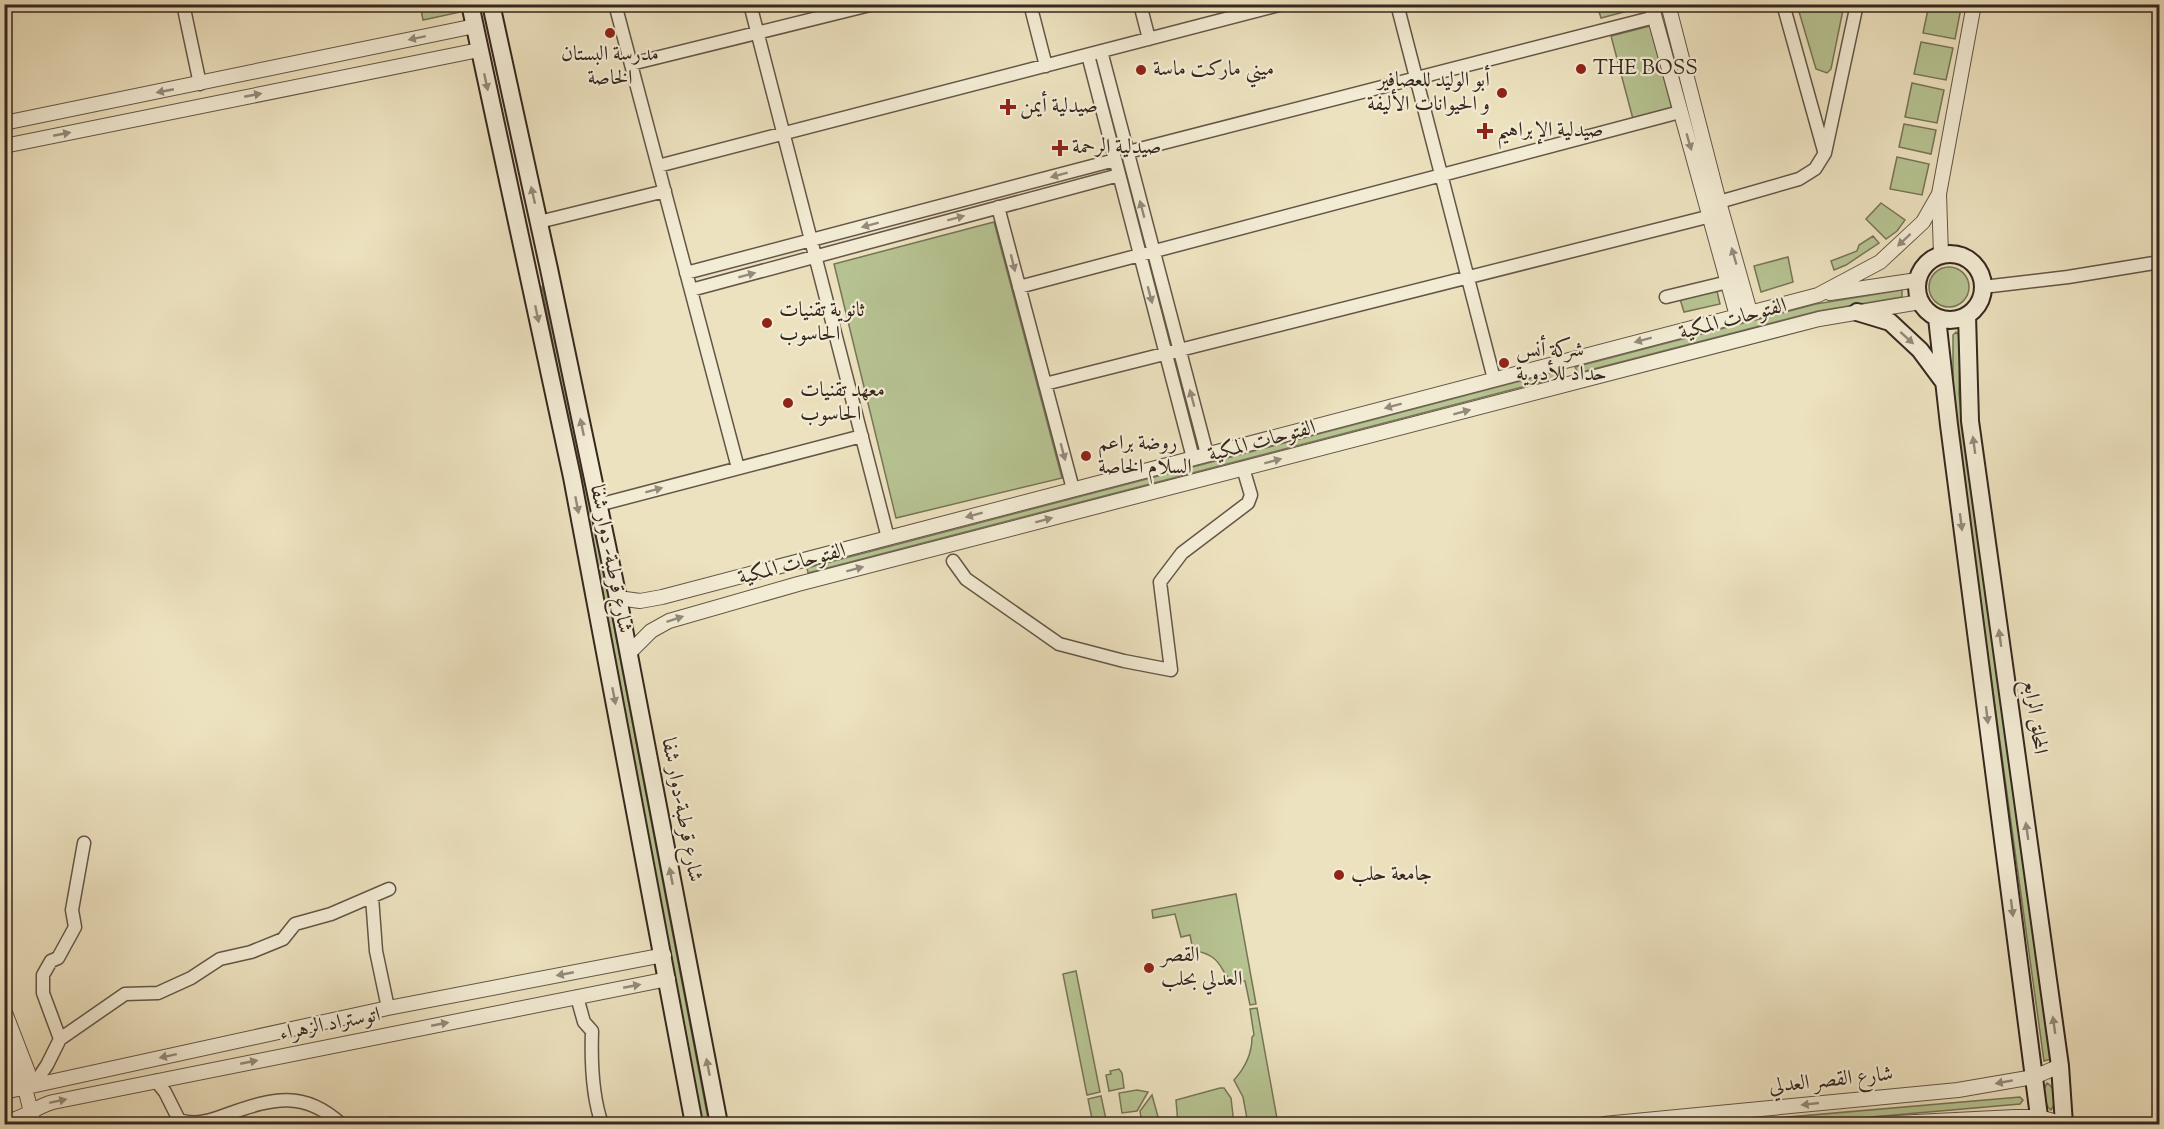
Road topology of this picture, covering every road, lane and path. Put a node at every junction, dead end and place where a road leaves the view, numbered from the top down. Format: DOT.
graph roads {
  1 [pos="183,4"];
  2 [pos="470,4"];
  3 [pos="491,4"];
  4 [pos="615,4"];
  5 [pos="750,4"];
  6 [pos="874,4"];
  7 [pos="1030,4"];
  8 [pos="1140,4"];
  9 [pos="1282,4"];
  10 [pos="1397,4"];
  11 [pos="1668,4"];
  12 [pos="1783,4"];
  13 [pos="1857,4"];
  14 [pos="1974,4"];
  15 [pos="1653,11"];
  16 [pos="475,26"];
  17 [pos="758,33"];
  18 [pos="1149,39"];
  19 [pos="479,50"];
  20 [pos="1101,51"];
  21 [pos="1088,55"];
  22 [pos="631,64"];
  23 [pos="1046,66"];
  24 [pos="1416,78"];
  25 [pos="200,84"];
  26 [pos="1680,112"];
  27 [pos="8,123"];
  28 [pos="784,134"];
  29 [pos="10,145"];
  30 [pos="1128,152"];
  31 [pos="1825,153"];
  32 [pos="1115,160"];
  33 [pos="658,166"];
  34 [pos="1119,175"];
  35 [pos="1442,175"];
  36 [pos="664,191"];
  37 [pos="1939,194"];
  38 [pos="1719,202"];
  39 [pos="998,207"];
  40 [pos="1711,216"];
  41 [pos="539,222"];
  42 [pos="811,240"];
  43 [pos="1154,251"];
  44 [pos="1140,255"];
  45 [pos="1941,255"];
  46 [pos="816,256"];
  47 [pos="2160,262"];
  48 [pos="549,269"];
  49 [pos="528,273"];
  50 [pos="686,273"];
  51 [pos="1468,277"];
  52 [pos="1917,280"];
  53 [pos="1728,282"];
  54 [pos="1019,287"];
  55 [pos="1983,287"];
  56 [pos="691,290"];
  57 [pos="1818,295"];
  58 [pos="1666,297"];
  59 [pos="1920,303"];
  60 [pos="1857,312"];
  61 [pos="1744,314"];
  62 [pos="1967,315"];
  63 [pos="1937,318"];
  64 [pos="1179,350"];
  65 [pos="1166,354"];
  66 [pos="1562,362"];
  67 [pos="1494,379"];
  68 [pos="1944,382"];
  69 [pos="1045,384"];
  70 [pos="1567,384"];
  71 [pos="862,436"];
  72 [pos="1200,456"];
  73 [pos="738,468"];
  74 [pos="1243,468"];
  75 [pos="591,473"];
  76 [pos="572,477"];
  77 [pos="1073,489"];
  78 [pos="598,505"];
  79 [pos="888,538"];
  80 [pos="953,561"];
  81 [pos="792,563"];
  82 [pos="798,584"];
  83 [pos="618,598"];
  84 [pos="628,654"];
  85 [pos="84,843"];
  86 [pos="389,889"];
  87 [pos="372,897"];
  88 [pos="664,955"];
  89 [pos="668,979"];
  90 [pos="577,997"];
  91 [pos="388,1008"];
  92 [pos="4,1010"];
  93 [pos="60,1039"];
  94 [pos="4,1049"];
  95 [pos="2060,1066"];
  96 [pos="2034,1077"];
  97 [pos="156,1081"];
  98 [pos="29,1087"];
  99 [pos="4,1092"];
  100 [pos="32,1119"];
  101 [pos="2039,1121"];
  102 [pos="4,1122"];
  103 [pos="1640,1123"];
  104 [pos="1897,1124"];
  105 [pos="2064,1124"];
  106 [pos="341,1125"];
  107 [pos="390,1125"];
  108 [pos="397,1125"];
  109 [pos="602,1125"];
  110 [pos="694,1125"];
  111 [pos="719,1125"];
  112 [pos="1604,1125"];
  113 [pos="1876,1125"];
  1 -- 25 [label="street"];
  2 -- 16 [label="main road, شارع قرطبة- دوار شفا"];
  41 -- 3 [label="main road, شارع قرطبة-دوار شفا, one-way"];
  4 -- 22 [label="street"];
  5 -- 17 [label="street"];
  6 -- 17 [label="street"];
  7 -- 23 [label="street"];
  8 -- 18 [label="street"];
  9 -- 18 [label="street"];
  10 -- 24 [label="street"];
  11 -- 38 [label="street"];
  12 -- 31 [label="street"];
  13 -- 31 [label="street"];
  14 -- 37 [label="street"];
  15 -- 24 [label="street"];
  15 -- 26 [label="street"];
  16 -- 19 [label="main road, شارع قرطبة- دوار شفا"];
  16 -- 25 [label="street, one-way"];
  17 -- 22 [label="street"];
  17 -- 28 [label="street"];
  18 -- 20 [label="street"];
  29 -- 19 [label="street, one-way"];
  19 -- 49 [label="main road, شارع قرطبة- دوار شفا, one-way"];
  20 -- 21 [label="street"];
  20 -- 30 [label="street"];
  21 -- 23 [label="street"];
  21 -- 32 [label="street"];
  22 -- 33 [label="street"];
  23 -- 28 [label="street"];
  24 -- 30 [label="street"];
  24 -- 35 [label="street"];
  25 -- 27 [label="street, one-way"];
  26 -- 35 [label="street"];
  26 -- 40 [label="street, one-way"];
  27 -- 29 [label="street"];
  28 -- 33 [label="street"];
  28 -- 42 [label="street"];
  43 -- 30 [label="street, one-way"];
  31 -- 38 [label="street"];
  32 -- 34 [label="street"];
  32 -- 42 [label="street, one-way"];
  33 -- 36 [label="street"];
  34 -- 39 [label="street"];
  34 -- 44 [label="street"];
  35 -- 43 [label="street"];
  35 -- 51 [label="street"];
  36 -- 41 [label="street"];
  36 -- 50 [label="street"];
  37 -- 45 [label="street"];
  37 -- 57 [label="street, one-way"];
  38 -- 40 [label="street"];
  61 -- 38 [label="street, one-way"];
  46 -- 39 [label="street, one-way"];
  39 -- 54 [label="street, one-way"];
  40 -- 51 [label="street"];
  40 -- 53 [label="street"];
  41 -- 48 [label="main road, شارع قرطبة-دوار شفا"];
  42 -- 46 [label="street"];
  42 -- 50 [label="street"];
  43 -- 44 [label="street"];
  43 -- 64 [label="street"];
  44 -- 54 [label="street"];
  44 -- 65 [label="street, one-way"];
  45 -- 52 [label="main road"];
  45 -- 55 [label="main road"];
  56 -- 46 [label="street, one-way"];
  46 -- 71 [label="street"];
  47 -- 55 [label="street"];
  48 -- 49 [label="main road"];
  75 -- 48 [label="main road, شارع قرطبة-دوار شفا, one-way"];
  49 -- 76 [label="main road, شارع قرطبة- دوار شفا, one-way"];
  50 -- 56 [label="street"];
  51 -- 64 [label="street"];
  51 -- 67 [label="street"];
  52 -- 57 [label="street"];
  52 -- 59 [label="main road"];
  53 -- 58 [label="street"];
  53 -- 61 [label="street"];
  54 -- 69 [label="street"];
  55 -- 62 [label="main road"];
  56 -- 73 [label="street"];
  57 -- 61 [label="street"];
  59 -- 60 [label="street, الفتوحات المكية"];
  59 -- 63 [label="main road"];
  60 -- 68 [label="main road, one-way"];
  60 -- 70 [label="street, الفتوحات المكية"];
  61 -- 66 [label="street, one-way"];
  62 -- 63 [label="main road"];
  95 -- 62 [label="main road, المحلق الرابع, one-way"];
  63 -- 68 [label="main road"];
  64 -- 65 [label="street"];
  72 -- 64 [label="street, one-way"];
  65 -- 69 [label="street"];
  65 -- 72 [label="street"];
  66 -- 67 [label="street"];
  66 -- 70 [label="street"];
  67 -- 72 [label="street, one-way"];
  68 -- 96 [label="main road, one-way"];
  69 -- 77 [label="street, one-way"];
  74 -- 70 [label="street, الفتوحات المكية, one-way"];
  71 -- 73 [label="street"];
  71 -- 79 [label="street"];
  72 -- 77 [label="street"];
  78 -- 73 [label="street, one-way"];
  74 -- 80 [label="street"];
  82 -- 74 [label="street, الفتوحات المكية, one-way"];
  75 -- 76 [label="main road"];
  75 -- 78 [label="main road, شارع قرطبة-دوار شفا"];
  76 -- 88 [label="main road, شارع قرطبة- دوار شفا, one-way"];
  77 -- 79 [label="street, one-way"];
  78 -- 83 [label="main road, شارع قرطبة-دوار شفا"];
  79 -- 81 [label="street"];
  81 -- 82 [label="street"];
  81 -- 83 [label="street"];
  84 -- 82 [label="street, الفتوحات المكية, one-way"];
  83 -- 84 [label="main road, شارع قرطبة-دوار شفا"];
  111 -- 84 [label="main road, شارع قرطبة-دوار شفا, one-way"];
  85 -- 93 [label="street"];
  86 -- 87 [label="street"];
  87 -- 91 [label="street, اتوستراد الزهراء"];
  87 -- 93 [label="street"];
  88 -- 89 [label="main road, شارع قرطبة- دوار شفا"];
  88 -- 91 [label="street, اتوستراد الزهراء, one-way"];
  90 -- 89 [label="street, اتوستراد الزهراء, one-way"];
  89 -- 110 [label="main road, شارع قرطبة- دوار شفا"];
  97 -- 90 [label="street, اتوستراد الزهراء, one-way"];
  90 -- 109 [label="street"];
  91 -- 98 [label="street, اتوستراد الزهراء, one-way"];
  92 -- 98 [label="street"];
  93 -- 98 [label="street"];
  94 -- 98 [label="street"];
  95 -- 96 [label="street, شارع القصر العدلي"];
  95 -- 105 [label="main road, المحلق الرابع"];
  96 -- 101 [label="main road"];
  96 -- 103 [label="street, شارع القصر العدلي, one-way"];
  100 -- 97 [label="street, اتوستراد الزهراء, one-way"];
  97 -- 106 [label="street"];
  98 -- 99 [label="street, اتوستراد الزهراء"];
  98 -- 100 [label="street"];
  100 -- 102 [label="street, اتوستراد الزهراء"];
  101 -- 104 [label="street"];
  101 -- 105 [label="street"];
  103 -- 112 [label="street, شارع القصر العدلي"];
  104 -- 113 [label="street"];
  107 -- 108 [label="street"];
}
